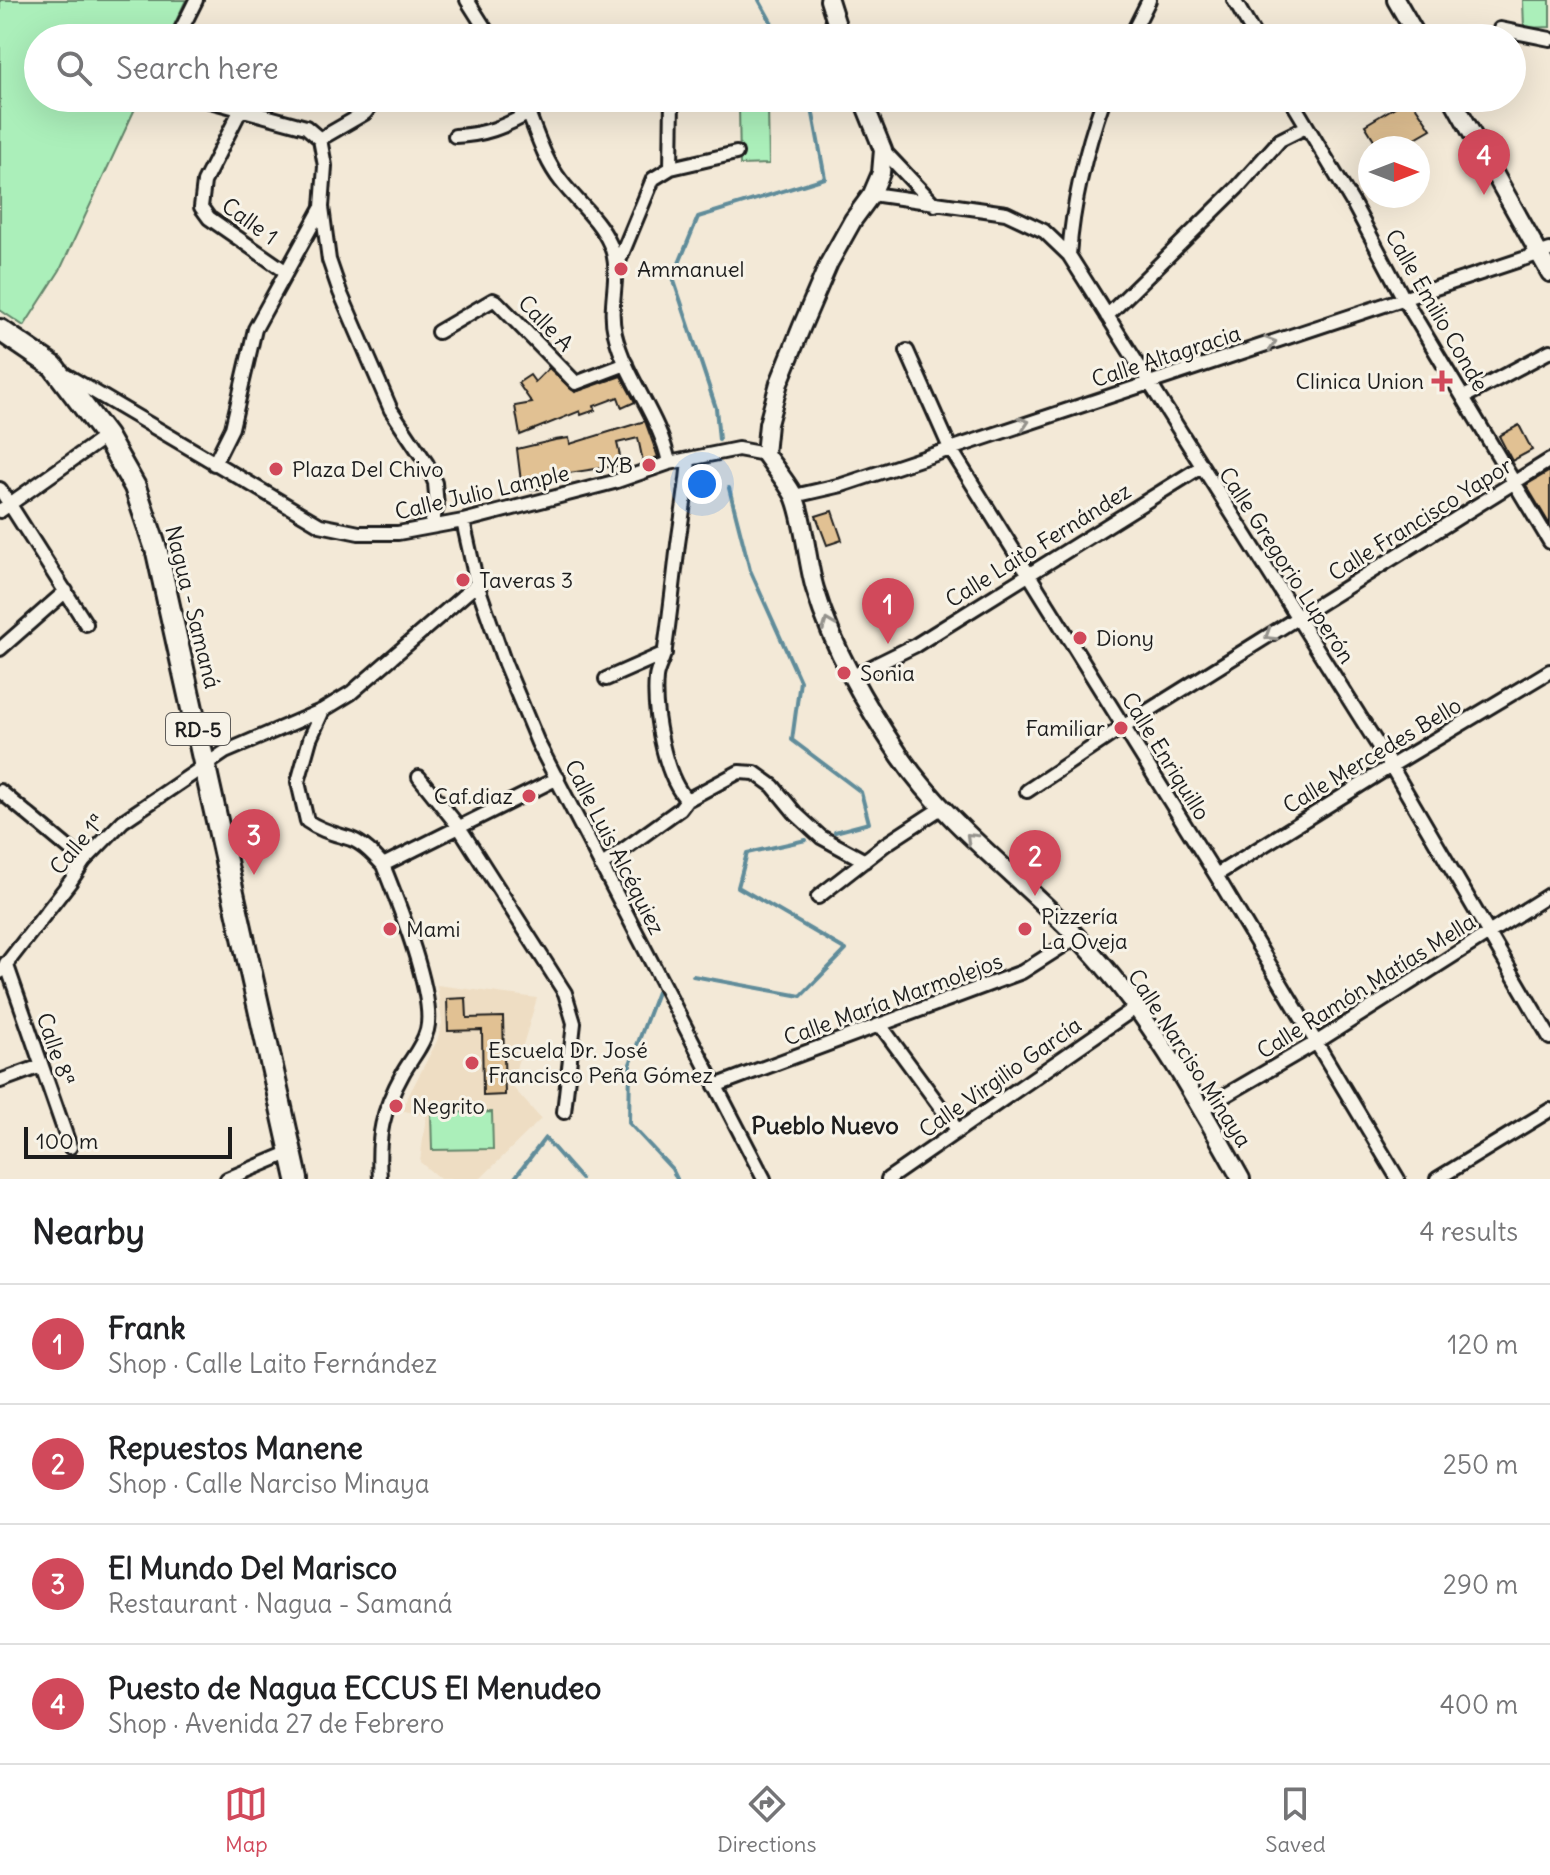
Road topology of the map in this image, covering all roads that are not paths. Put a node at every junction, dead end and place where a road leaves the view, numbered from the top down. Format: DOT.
graph roads {
  1 [pos="196,0"];
  2 [pos="467,0"];
  3 [pos="829,0"];
  4 [pos="1149,0"];
  5 [pos="1234,0"];
  6 [pos="1396,0"];
  7 [pos="184,24"];
  8 [pos="482,24"];
  9 [pos="837,24"];
  10 [pos="1137,24"];
  11 [pos="1248,24"];
  12 [pos="1410,24"];
  13 [pos="1526,34"];
  14 [pos="1550,39"];
  15 [pos="239,112"];
  16 [pos="244,112"];
  17 [pos="366,112"];
  18 [pos="672,112"];
  19 [pos="868,112"];
  20 [pos="1099,112"];
  21 [pos="1298,112"];
  22 [pos="1460,112"];
  23 [pos="529,113"];
  24 [pos="1306,127"];
  25 [pos="455,136"];
  26 [pos="320,139"];
  27 [pos="883,150"];
  28 [pos="736,153"];
  29 [pos="671,168"];
  30 [pos="872,194"];
  31 [pos="935,205"];
  32 [pos="322,207"];
  33 [pos="1544,252"];
  34 [pos="1069,255"];
  35 [pos="617,266"];
  36 [pos="285,271"];
  37 [pos="1550,273"];
  38 [pos="1404,299"];
  39 [pos="1107,316"];
  40 [pos="0,330"];
  41 [pos="438,332"];
  42 [pos="907,351"];
  43 [pos="1550,351"];
  44 [pos="626,364"];
  45 [pos="53,366"];
  46 [pos="1148,382"];
  47 [pos="1464,397"];
  48 [pos="106,436"];
  49 [pos="950,448"];
  50 [pos="765,454"];
  51 [pos="689,459"];
  52 [pos="1550,460"];
  53 [pos="669,463"];
  54 [pos="214,464"];
  55 [pos="1201,467"];
  56 [pos="1516,484"];
  57 [pos="0,489"];
  58 [pos="794,496"];
  59 [pos="11,502"];
  60 [pos="0,511"];
  61 [pos="463,521"];
  62 [pos="430,527"];
  63 [pos="1550,542"];
  64 [pos="1030,574"];
  65 [pos="477,584"];
  66 [pos="66,591"];
  67 [pos="1298,617"];
  68 [pos="86,624"];
  69 [pos="0,649"];
  70 [pos="665,653"];
  71 [pos="1550,671"];
  72 [pos="851,677"];
  73 [pos="606,679"];
  74 [pos="323,710"];
  75 [pos="1124,726"];
  76 [pos="206,764"];
  77 [pos="1391,766"];
  78 [pos="419,777"];
  79 [pos="558,778"];
  80 [pos="0,791"];
  81 [pos="1027,791"];
  82 [pos="687,800"];
  83 [pos="941,808"];
  84 [pos="459,827"];
  85 [pos="84,861"];
  86 [pos="865,861"];
  87 [pos="383,865"];
  88 [pos="601,866"];
  89 [pos="1216,875"];
  90 [pos="1550,894"];
  91 [pos="818,897"];
  92 [pos="1489,932"];
  93 [pos="1077,937"];
  94 [pos="3,968"];
  95 [pos="1135,1008"];
  96 [pos="881,1026"];
  97 [pos="1550,1038"];
  98 [pos="1317,1042"];
  99 [pos="41,1066"];
  100 [pos="0,1081"];
  101 [pos="715,1086"];
  102 [pos="1202,1109"];
  103 [pos="1550,1110"];
  104 [pos="564,1112"];
  105 [pos="958,1131"];
  106 [pos="70,1147"];
  107 [pos="291,1152"];
  108 [pos="227,1179"];
  109 [pos="297,1179"];
  110 [pos="380,1179"];
  111 [pos="764,1179"];
  112 [pos="888,1179"];
  113 [pos="1241,1179"];
  114 [pos="1398,1179"];
  115 [pos="1437,1179"];
  1 -- 7 [label="street"];
  2 -- 8 [label="street"];
  3 -- 9 [label="street"];
  4 -- 10 [label="street"];
  5 -- 11 [label="street"];
  6 -- 12 [label="street"];
  13 -- 14 [label="street"];
  15 -- 36 [label="street, Calle 1"];
  16 -- 26 [label="street"];
  17 -- 26 [label="street"];
  18 -- 29 [label="street"];
  19 -- 27 [label="street"];
  20 -- 34 [label="street"];
  21 -- 24 [label="street, Calle Emilio Conde"];
  22 -- 33 [label="street"];
  23 -- 25 [label="street"];
  23 -- 35 [label="street"];
  24 -- 38 [label="street, Calle Emilio Conde"];
  24 -- 39 [label="street"];
  26 -- 32 [label="street"];
  27 -- 30 [label="street"];
  27 -- 31 [label="street"];
  28 -- 29 [label="street"];
  29 -- 35 [label="street"];
  30 -- 31 [label="street, Calle Gregorio Luperón"];
  30 -- 50 [label="street"];
  31 -- 34 [label="street, Calle Gregorio Luperón"];
  32 -- 36 [label="street"];
  32 -- 62 [label="street"];
  33 -- 37 [label="street"];
  33 -- 38 [label="street, Calle Altagracia"];
  34 -- 39 [label="street, Calle Gregorio Luperón"];
  35 -- 44 [label="street"];
  36 -- 54 [label="street"];
  46 -- 38 [label="street, Calle Altagracia, one-way"];
  38 -- 47 [label="street, Calle Emilio Conde"];
  39 -- 46 [label="street, Calle Gregorio Luperón"];
  40 -- 45 [label="main road, Nagua - Samaná / RD-5"];
  41 -- 44 [label="street, Calle A"];
  42 -- 49 [label="street, Calle Enriquillo"];
  43 -- 47 [label="street"];
  44 -- 53 [label="street"];
  45 -- 48 [label="main road, Nagua - Samaná / RD-5"];
  45 -- 54 [label="street, Calle Julio Lample"];
  49 -- 46 [label="street, Calle Altagracia, one-way"];
  46 -- 55 [label="street, Calle Gregorio Luperón"];
  47 -- 56 [label="street, Calle Emilio Conde"];
  48 -- 59 [label="street"];
  48 -- 76 [label="main road, Nagua - Samaná / RD-5"];
  49 -- 58 [label="street, Calle Altagracia"];
  49 -- 64 [label="street, Calle Enriquillo"];
  50 -- 51 [label="street, Calle Julio Lample"];
  50 -- 58 [label="street, Calle Narciso Minaya"];
  51 -- 53 [label="street, Calle Julio Lample"];
  51 -- 70 [label="street"];
  52 -- 56 [label="street, Calle Francisco Yapor"];
  53 -- 61 [label="street, Calle Julio Lample"];
  54 -- 62 [label="street, Calle Julio Lample"];
  55 -- 64 [label="street, Calle Laito Fernández"];
  55 -- 67 [label="street, Calle Gregorio Luperón"];
  56 -- 63 [label="street, Calle Emilio Conde"];
  56 -- 67 [label="street, Calle Francisco Yapor"];
  57 -- 59 [label="street"];
  72 -- 58 [label="street, Calle Narciso Minaya, one-way"];
  59 -- 60 [label="street"];
  59 -- 66 [label="street"];
  61 -- 62 [label="street, Calle Julio Lample"];
  61 -- 65 [label="street, Calle Luis Alcéquiez"];
  64 -- 72 [label="street, Calle Laito Fernández"];
  64 -- 75 [label="street, Calle Enriquillo"];
  65 -- 74 [label="street, Calle 1ª"];
  65 -- 79 [label="street, Calle Luis Alcéquiez"];
  66 -- 68 [label="street"];
  66 -- 69 [label="street"];
  67 -- 75 [label="street, Calle Francisco Yapor, one-way"];
  67 -- 77 [label="street, Calle Gregorio Luperón"];
  70 -- 73 [label="street"];
  70 -- 82 [label="street"];
  71 -- 77 [label="street, Calle Mercedes Bello"];
  72 -- 83 [label="street, Calle Narciso Minaya"];
  74 -- 76 [label="street, Calle 1ª"];
  74 -- 87 [label="street"];
  75 -- 81 [label="street, Calle Francisco Yapor"];
  75 -- 89 [label="street, Calle Enriquillo"];
  76 -- 85 [label="street, Calle 1ª"];
  76 -- 107 [label="main road, Nagua - Samaná / RD-5"];
  77 -- 89 [label="street, Calle Mercedes Bello"];
  77 -- 92 [label="street, Calle Gregorio Luperón"];
  78 -- 84 [label="street"];
  79 -- 84 [label="street"];
  79 -- 88 [label="street, Calle Luis Alcéquiez"];
  80 -- 85 [label="street"];
  82 -- 86 [label="street"];
  82 -- 88 [label="street"];
  83 -- 86 [label="street"];
  93 -- 83 [label="street, Calle Narciso Minaya, one-way"];
  84 -- 87 [label="street"];
  84 -- 104 [label="street"];
  85 -- 94 [label="street, Calle 1ª"];
  86 -- 91 [label="street"];
  87 -- 110 [label="street"];
  88 -- 101 [label="street, Calle Luis Alcéquiez"];
  89 -- 98 [label="street, Calle Enriquillo"];
  90 -- 92 [label="street, Calle Ramón Matías Mella"];
  92 -- 97 [label="street, Calle Gregorio Luperón"];
  92 -- 98 [label="street, Calle Ramón Matías Mella"];
  93 -- 95 [label="street, Calle Narciso Minaya"];
  93 -- 96 [label="street, Calle María Marmolejos"];
  94 -- 99 [label="street, Calle 8ª"];
  95 -- 102 [label="street, Calle Narciso Minaya"];
  95 -- 105 [label="street, Calle Virgilio García"];
  96 -- 101 [label="street, Calle María Marmolejos"];
  96 -- 105 [label="street"];
  98 -- 102 [label="street, Calle Ramón Matías Mella"];
  98 -- 114 [label="street, Calle Enriquillo"];
  99 -- 100 [label="street"];
  99 -- 106 [label="street, Calle 8ª"];
  101 -- 111 [label="street, Calle Luis Alcéquiez"];
  102 -- 113 [label="street, Calle Narciso Minaya"];
  103 -- 115 [label="street"];
  105 -- 112 [label="street, Calle Virgilio García"];
  107 -- 108 [label="street"];
  107 -- 109 [label="main road, Nagua - Samaná / RD-5"];
}
